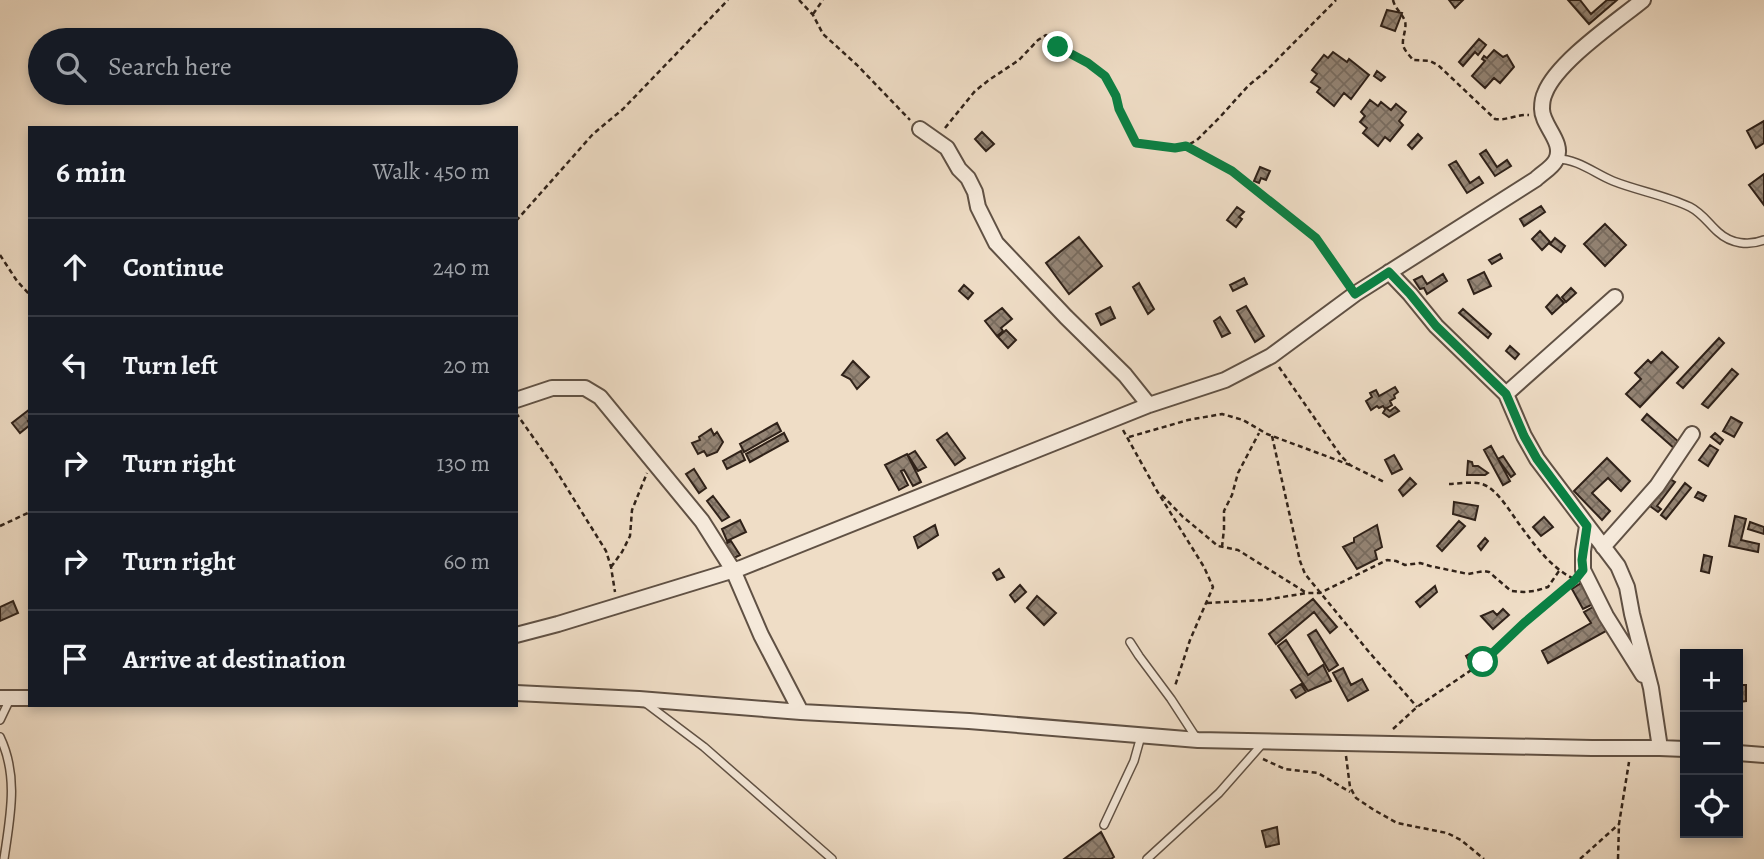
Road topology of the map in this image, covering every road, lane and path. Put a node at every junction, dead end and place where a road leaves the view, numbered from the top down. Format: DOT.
graph roads {
  1 [pos="728,0"];
  2 [pos="799,0"];
  3 [pos="823,0"];
  4 [pos="1336,0"];
  5 [pos="1394,0"];
  6 [pos="1643,0"];
  7 [pos="813,15"];
  8 [pos="1543,115"];
  9 [pos="926,133"];
  10 [pos="1186,146"];
  11 [pos="1556,159"];
  12 [pos="518,218"];
  13 [pos="1764,240"];
  14 [pos="0,255"];
  15 [pos="1389,272"];
  16 [pos="28,293"];
  17 [pos="1355,294"];
  18 [pos="1615,297"];
  19 [pos="1271,356"];
  20 [pos="1506,394"];
  21 [pos="518,399"];
  22 [pos="1149,405"];
  23 [pos="518,416"];
  24 [pos="1116,418"];
  25 [pos="1260,431"];
  26 [pos="1692,434"];
  27 [pos="1272,436"];
  28 [pos="1128,438"];
  29 [pos="653,461"];
  30 [pos="1350,465"];
  31 [pos="1384,482"];
  32 [pos="1449,484"];
  33 [pos="1157,491"];
  34 [pos="28,513"];
  35 [pos="0,526"];
  36 [pos="1587,526"];
  37 [pos="1222,547"];
  38 [pos="1603,547"];
  39 [pos="611,567"];
  40 [pos="733,570"];
  41 [pos="1559,571"];
  42 [pos="1307,593"];
  43 [pos="1320,593"];
  44 [pos="1207,603"];
  45 [pos="617,607"];
  46 [pos="518,634"];
  47 [pos="1130,642"];
  48 [pos="1651,688"];
  49 [pos="518,693"];
  50 [pos="5,698"];
  51 [pos="28,698"];
  52 [pos="639,699"];
  53 [pos="1171,699"];
  54 [pos="1417,707"];
  55 [pos="802,712"];
  56 [pos="0,720"];
  57 [pos="1141,735"];
  58 [pos="0,737"];
  59 [pos="1198,740"];
  60 [pos="1264,742"];
  61 [pos="1345,744"];
  62 [pos="1377,744"];
  63 [pos="1631,748"];
  64 [pos="1660,748"];
  65 [pos="1680,750"];
  66 [pos="1743,753"];
  67 [pos="1254,754"];
  68 [pos="1764,755"];
  69 [pos="1352,794"];
  70 [pos="1619,824"];
  71 [pos="1104,825"];
  72 [pos="4,859"];
  73 [pos="832,859"];
  74 [pos="1147,859"];
  75 [pos="1484,859"];
  76 [pos="1580,859"];
  77 [pos="1618,859"];
  1 -- 12 [label="path"];
  2 -- 7 [label="path"];
  3 -- 7 [label="path"];
  4 -- 10 [label="path"];
  5 -- 8 [label="path"];
  6 -- 8 [label="street"];
  7 -- 9 [label="path"];
  8 -- 11 [label="street"];
  9 -- 10 [label="path"];
  9 -- 22 [label="street"];
  10 -- 17 [label="path"];
  11 -- 13 [label="lane"];
  11 -- 15 [label="street"];
  14 -- 16 [label="path"];
  15 -- 17 [label="street"];
  15 -- 20 [label="street"];
  17 -- 19 [label="street"];
  18 -- 20 [label="street"];
  19 -- 22 [label="street"];
  19 -- 30 [label="path"];
  20 -- 36 [label="street"];
  21 -- 29 [label="street"];
  22 -- 24 [label="street"];
  23 -- 39 [label="path"];
  24 -- 28 [label="path"];
  24 -- 40 [label="street"];
  25 -- 27 [label="path"];
  25 -- 28 [label="path"];
  25 -- 37 [label="path"];
  26 -- 38 [label="street"];
  27 -- 30 [label="path"];
  27 -- 43 [label="path"];
  28 -- 33 [label="path"];
  29 -- 39 [label="path"];
  29 -- 40 [label="street"];
  30 -- 31 [label="path"];
  32 -- 41 [label="path"];
  33 -- 37 [label="path"];
  33 -- 44 [label="path"];
  34 -- 35 [label="path"];
  36 -- 38 [label="street"];
  36 -- 48 [label="street"];
  37 -- 42 [label="path"];
  38 -- 48 [label="street"];
  39 -- 45 [label="path"];
  40 -- 45 [label="street"];
  40 -- 55 [label="street"];
  41 -- 43 [label="path"];
  41 -- 54 [label="path"];
  42 -- 43 [label="path"];
  42 -- 44 [label="path"];
  43 -- 54 [label="path"];
  44 -- 53 [label="path"];
  45 -- 46 [label="street"];
  47 -- 53 [label="lane"];
  48 -- 64 [label="street"];
  49 -- 52 [label="street"];
  50 -- 51 [label="street"];
  50 -- 56 [label="lane"];
  52 -- 55 [label="street"];
  52 -- 73 [label="lane"];
  53 -- 59 [label="lane"];
  54 -- 62 [label="path"];
  55 -- 57 [label="street"];
  57 -- 59 [label="street"];
  57 -- 71 [label="lane"];
  58 -- 72 [label="lane"];
  59 -- 60 [label="street"];
  60 -- 61 [label="street"];
  60 -- 67 [label="lane"];
  61 -- 62 [label="street"];
  61 -- 69 [label="path"];
  62 -- 63 [label="street"];
  63 -- 64 [label="street"];
  63 -- 70 [label="path"];
  64 -- 65 [label="street"];
  66 -- 68 [label="street"];
  67 -- 69 [label="path"];
  67 -- 74 [label="lane"];
  69 -- 75 [label="path"];
  70 -- 76 [label="path"];
  70 -- 77 [label="path"];
}
